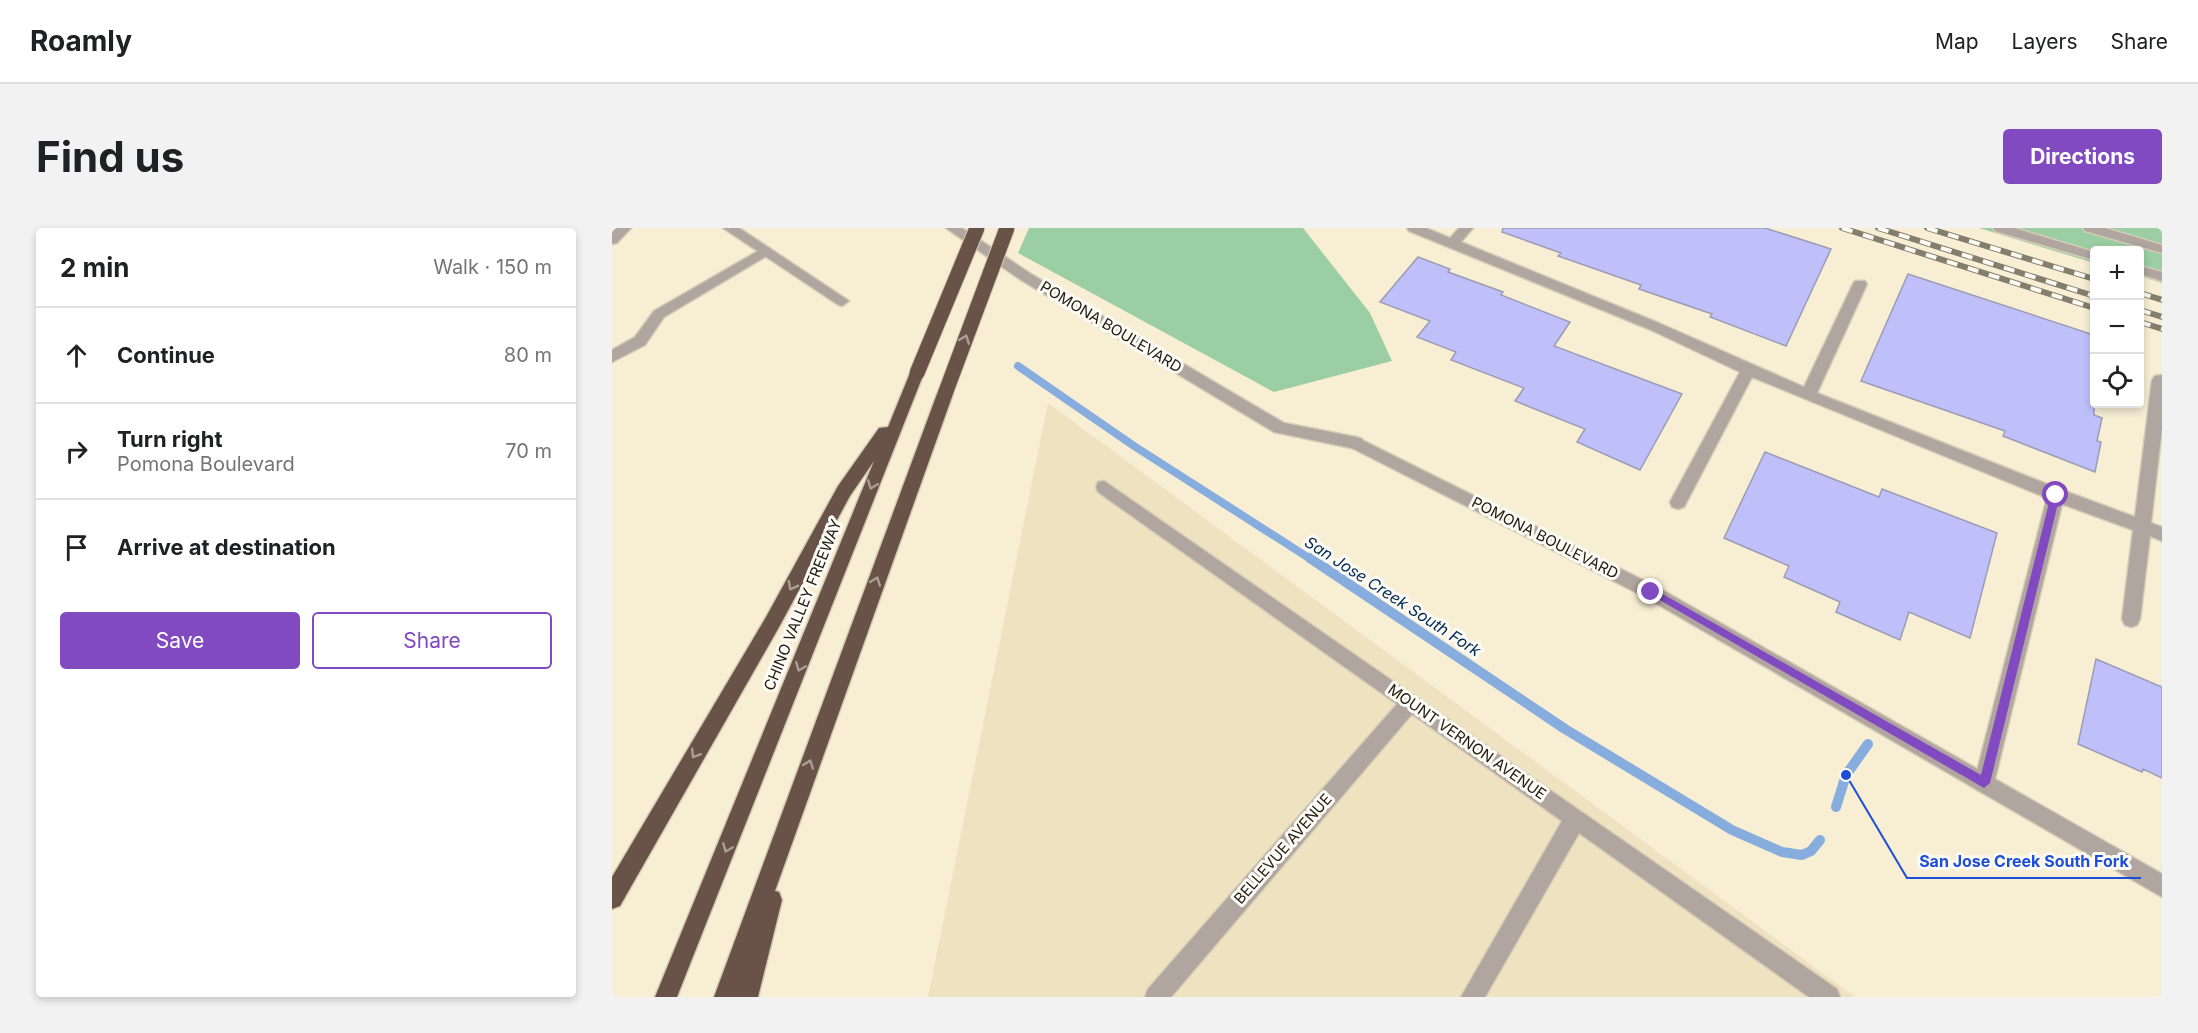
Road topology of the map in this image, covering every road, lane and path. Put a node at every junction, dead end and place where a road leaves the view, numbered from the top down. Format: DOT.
graph roads {
  1 [pos="624,228"];
  2 [pos="729,228"];
  3 [pos="953,228"];
  4 [pos="977,228"];
  5 [pos="1007,228"];
  6 [pos="1414,228"];
  7 [pos="1466,228"];
  8 [pos="2000,228"];
  9 [pos="2090,228"];
  10 [pos="612,240"];
  11 [pos="1454,243"];
  12 [pos="2162,249"];
  13 [pos="765,251"];
  14 [pos="2090,255"];
  15 [pos="2144,272"];
  16 [pos="2162,277"];
  17 [pos="1860,284"];
  18 [pos="842,301"];
  19 [pos="612,357"];
  20 [pos="1748,370"];
  21 [pos="2160,380"];
  22 [pos="1808,395"];
  23 [pos="900,411"];
  24 [pos="1104,487"];
  25 [pos="2056,495"];
  26 [pos="1678,502"];
  27 [pos="2143,527"];
  28 [pos="2162,534"];
  29 [pos="2131,619"];
  30 [pos="1410,702"];
  31 [pos="1984,783"];
  32 [pos="797,796"];
  33 [pos="1576,818"];
  34 [pos="2162,886"];
  35 [pos="612,898"];
  36 [pos="666,997"];
  37 [pos="725,997"];
  38 [pos="747,997"];
  39 [pos="1156,997"];
  40 [pos="1472,997"];
  41 [pos="1829,997"];
  1 -- 10 [label="street"];
  2 -- 13 [label="street"];
  3 -- 31 [label="street, POMONA BOULEVARD"];
  4 -- 23 [label="highway, CHINO VALLEY FREEWAY, bridge"];
  32 -- 5 [label="highway, one-way, bridge"];
  6 -- 11 [label="street"];
  7 -- 11 [label="street"];
  8 -- 14 [label="street"];
  9 -- 12 [label="street"];
  11 -- 20 [label="street"];
  13 -- 18 [label="street"];
  13 -- 19 [label="street"];
  15 -- 16 [label="street"];
  17 -- 22 [label="street"];
  20 -- 22 [label="street"];
  20 -- 26 [label="street"];
  21 -- 27 [label="street"];
  22 -- 25 [label="street"];
  23 -- 35 [label="highway, one-way"];
  23 -- 36 [label="highway, CHINO VALLEY FREEWAY, one-way"];
  24 -- 30 [label="street, MOUNT VERNON AVENUE"];
  25 -- 27 [label="street"];
  25 -- 31 [label="street"];
  27 -- 28 [label="street"];
  27 -- 29 [label="street"];
  30 -- 33 [label="street, MOUNT VERNON AVENUE"];
  30 -- 39 [label="street, BELLEVUE AVENUE"];
  31 -- 34 [label="street, POMONA BOULEVARD"];
  32 -- 37 [label="highway"];
  32 -- 38 [label="highway"];
  33 -- 40 [label="street"];
  33 -- 41 [label="street, MOUNT VERNON AVENUE"];
}
